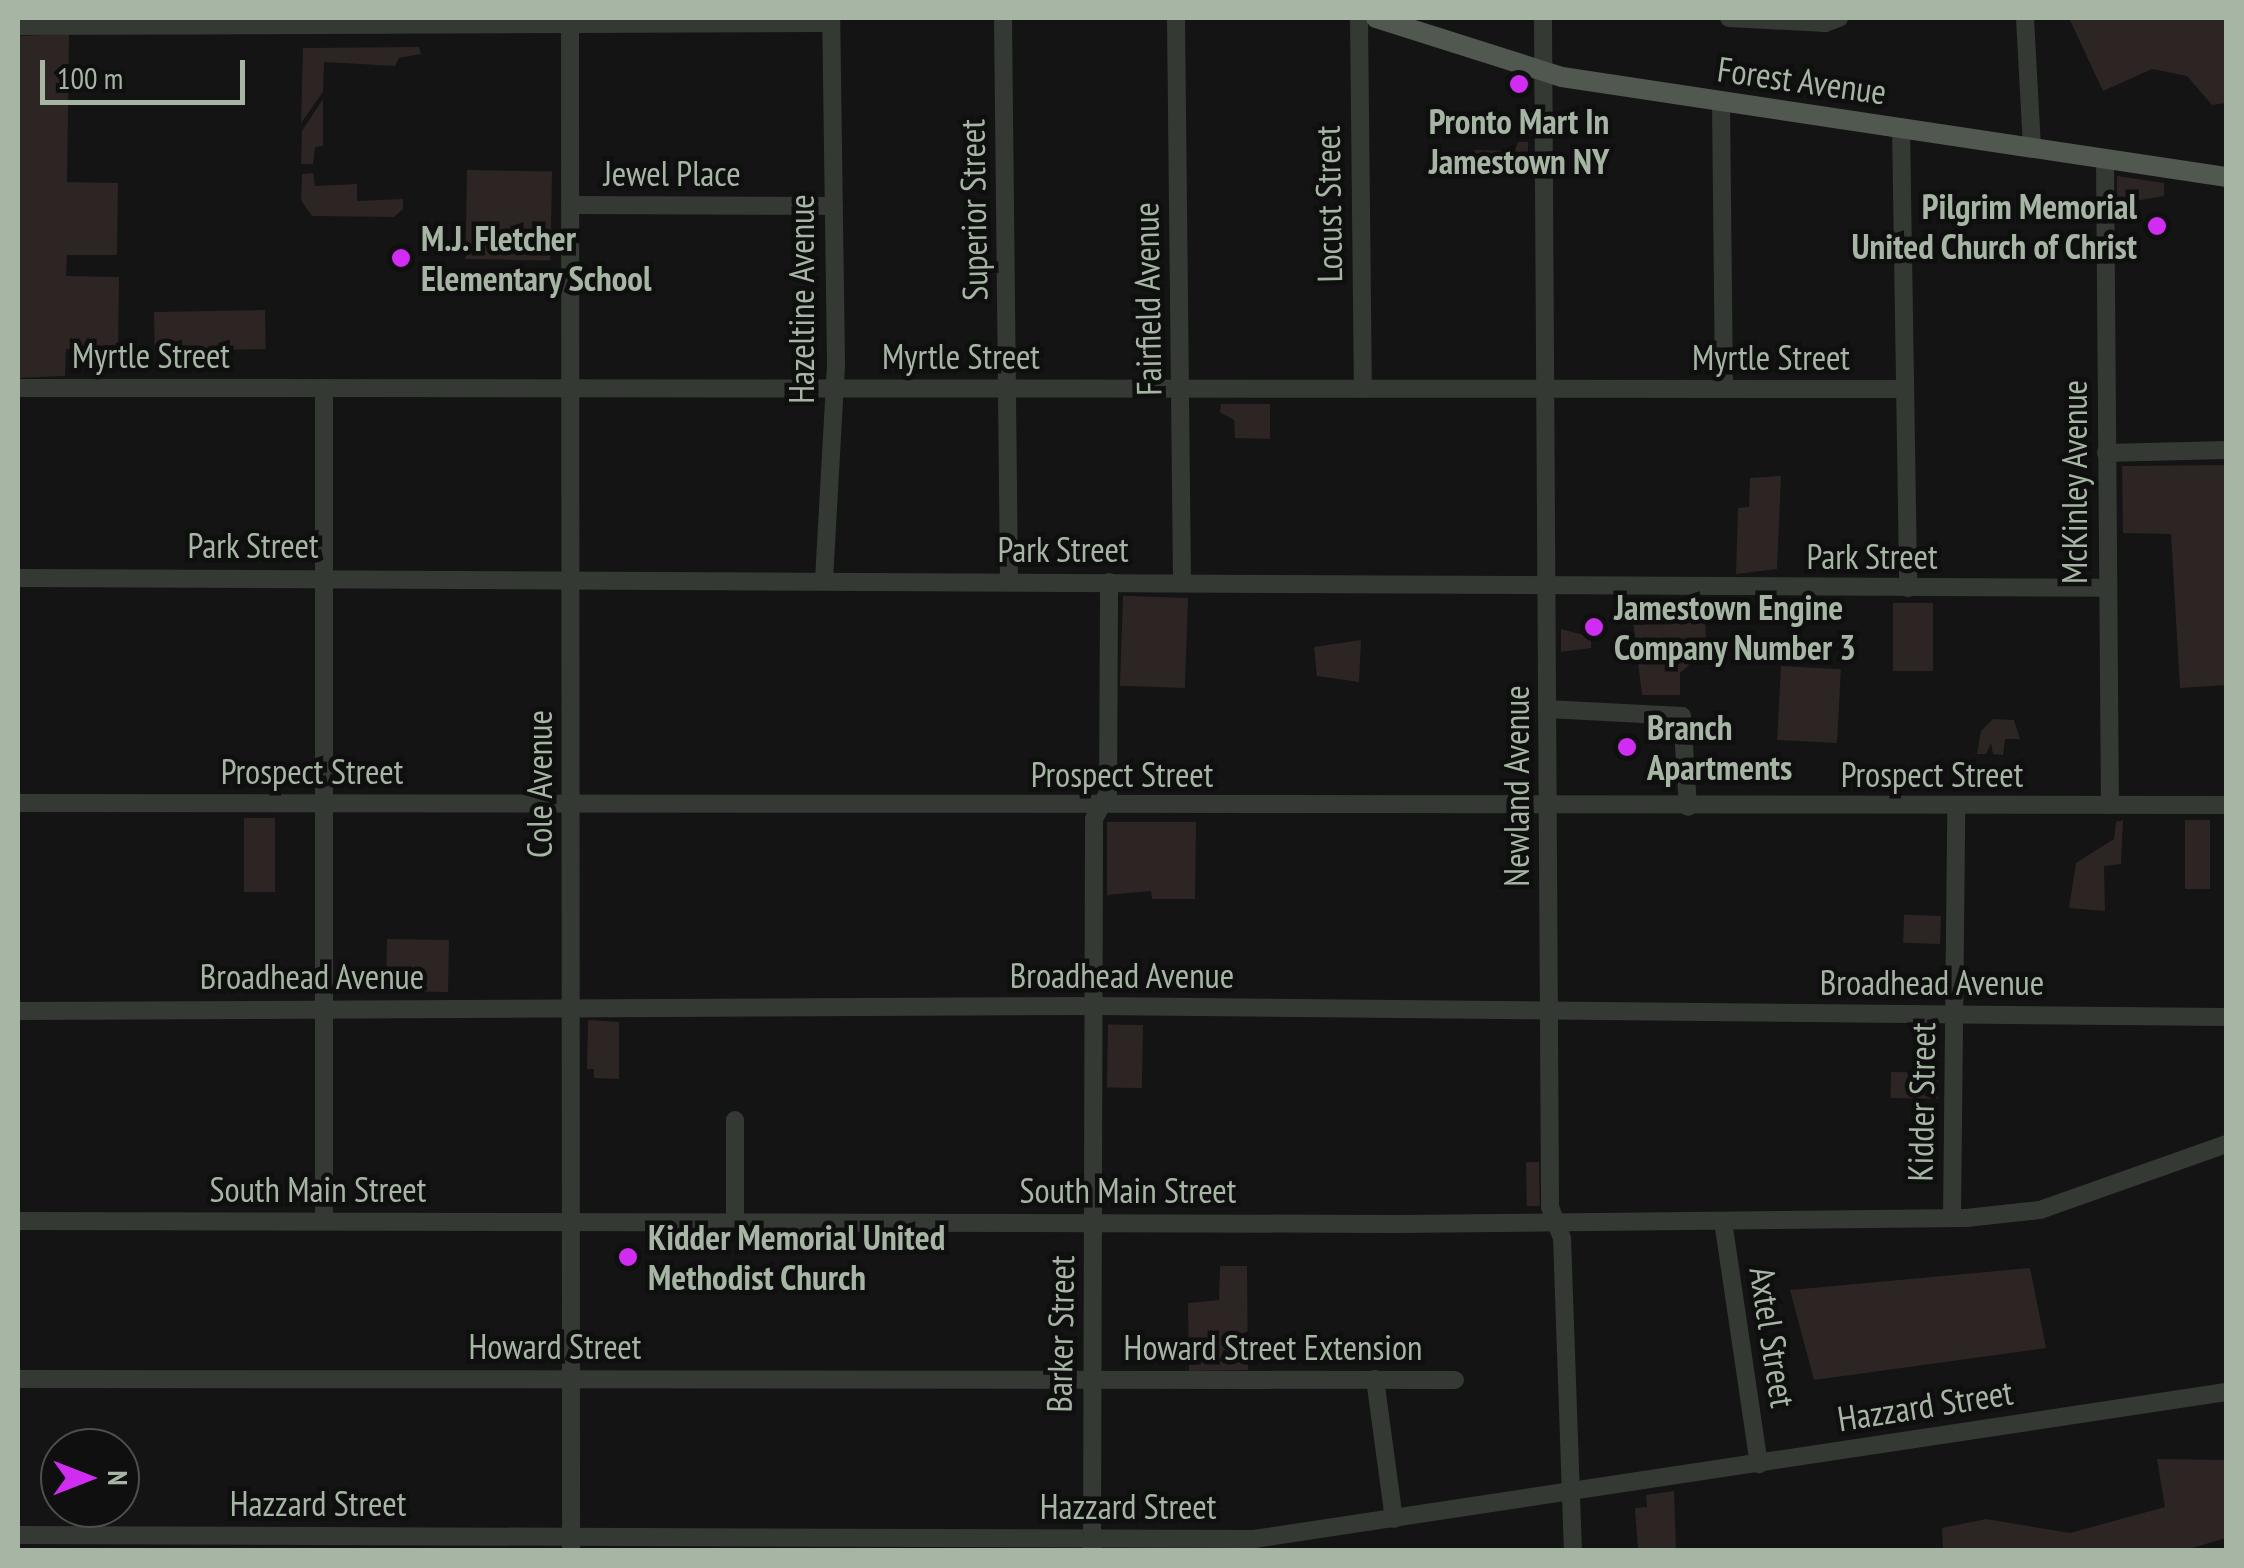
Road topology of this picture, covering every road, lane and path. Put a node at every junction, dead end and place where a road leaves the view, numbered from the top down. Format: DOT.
graph roads {
  1 [pos="1003,18"];
  2 [pos="1176,18"];
  3 [pos="1359,18"];
  4 [pos="1376,18"];
  5 [pos="1543,18"];
  6 [pos="1730,18"];
  7 [pos="1839,18"];
  8 [pos="2025,18"];
  9 [pos="570,20"];
  10 [pos="831,20"];
  11 [pos="18,26"];
  12 [pos="1543,72"];
  13 [pos="1721,102"];
  14 [pos="1901,127"];
  15 [pos="2032,146"];
  16 [pos="2105,159"];
  17 [pos="2226,176"];
  18 [pos="571,205"];
  19 [pos="834,206"];
  20 [pos="18,388"];
  21 [pos="324,388"];
  22 [pos="571,388"];
  23 [pos="835,388"];
  24 [pos="1008,388"];
  25 [pos="1181,389"];
  26 [pos="1363,389"];
  27 [pos="1724,389"];
  28 [pos="1904,389"];
  29 [pos="1544,390"];
  30 [pos="2226,450"];
  31 [pos="2106,452"];
  32 [pos="18,578"];
  33 [pos="324,578"];
  34 [pos="572,578"];
  35 [pos="824,580"];
  36 [pos="1009,581"];
  37 [pos="1182,581"];
  38 [pos="1110,582"];
  39 [pos="1547,588"];
  40 [pos="1908,588"];
  41 [pos="2108,588"];
  42 [pos="1547,709"];
  43 [pos="18,803"];
  44 [pos="324,803"];
  45 [pos="571,805"];
  46 [pos="2110,805"];
  47 [pos="2226,805"];
  48 [pos="1101,806"];
  49 [pos="1688,807"];
  50 [pos="1956,807"];
  51 [pos="1548,808"];
  52 [pos="572,1006"];
  53 [pos="1095,1006"];
  54 [pos="324,1009"];
  55 [pos="18,1011"];
  56 [pos="1551,1011"];
  57 [pos="1954,1014"];
  58 [pos="2226,1017"];
  59 [pos="735,1120"];
  60 [pos="2226,1144"];
  61 [pos="1952,1218"];
  62 [pos="18,1221"];
  63 [pos="324,1221"];
  64 [pos="1723,1221"];
  65 [pos="571,1222"];
  66 [pos="735,1222"];
  67 [pos="1094,1222"];
  68 [pos="1557,1223"];
  69 [pos="18,1378"];
  70 [pos="572,1378"];
  71 [pos="1092,1379"];
  72 [pos="1375,1379"];
  73 [pos="1455,1380"];
  74 [pos="2226,1392"];
  75 [pos="1759,1464"];
  76 [pos="1570,1493"];
  77 [pos="1394,1520"];
  78 [pos="18,1534"];
  79 [pos="571,1544"];
  80 [pos="1092,1544"];
  81 [pos="1271,1544"];
  82 [pos="1573,1550"];
  1 -- 24 [label="street, Superior Street"];
  2 -- 25 [label="street, Fairfield Avenue"];
  3 -- 26 [label="street, Locust Street"];
  4 -- 12 [label="main road, Forest Avenue"];
  5 -- 12 [label="street, Newland Avenue"];
  6 -- 7 [label="street"];
  8 -- 15 [label="street"];
  9 -- 10 [label="street"];
  9 -- 11 [label="street"];
  9 -- 18 [label="street, Cole Avenue"];
  10 -- 19 [label="street, Hazeltine Avenue"];
  12 -- 13 [label="main road, Forest Avenue"];
  12 -- 29 [label="street, Newland Avenue"];
  13 -- 14 [label="main road, Forest Avenue"];
  13 -- 27 [label="street"];
  14 -- 15 [label="main road, Forest Avenue"];
  14 -- 28 [label="street"];
  15 -- 16 [label="main road, Forest Avenue"];
  16 -- 17 [label="main road, Forest Avenue"];
  16 -- 31 [label="street, McKinley Avenue"];
  18 -- 19 [label="street, Jewel Place"];
  18 -- 22 [label="street, Cole Avenue"];
  19 -- 23 [label="street, Hazeltine Avenue"];
  20 -- 21 [label="street, Myrtle Street"];
  21 -- 22 [label="street, Myrtle Street"];
  21 -- 33 [label="street"];
  22 -- 23 [label="street, Myrtle Street"];
  22 -- 34 [label="street, Cole Avenue"];
  23 -- 24 [label="street, Myrtle Street"];
  23 -- 35 [label="street, Hazeltine Avenue"];
  24 -- 25 [label="street, Myrtle Street"];
  24 -- 36 [label="street, Superior Street"];
  25 -- 26 [label="street, Myrtle Street"];
  25 -- 37 [label="street, Fairfield Avenue"];
  26 -- 29 [label="street, Myrtle Street"];
  27 -- 28 [label="street, Myrtle Street"];
  27 -- 29 [label="street, Myrtle Street"];
  28 -- 40 [label="street"];
  29 -- 39 [label="street, Newland Avenue"];
  30 -- 31 [label="street"];
  31 -- 41 [label="street, McKinley Avenue"];
  32 -- 33 [label="street, Park Street"];
  33 -- 34 [label="street, Park Street"];
  33 -- 44 [label="street"];
  34 -- 35 [label="street, Park Street"];
  34 -- 45 [label="street, Cole Avenue"];
  35 -- 36 [label="street, Park Street"];
  36 -- 38 [label="street, Park Street"];
  37 -- 38 [label="street, Park Street"];
  37 -- 39 [label="street, Park Street"];
  38 -- 48 [label="street, Barker Street"];
  39 -- 40 [label="street, Park Street"];
  39 -- 42 [label="street, Newland Avenue"];
  40 -- 41 [label="street, Park Street"];
  41 -- 46 [label="street, McKinley Avenue"];
  42 -- 49 [label="street"];
  42 -- 51 [label="street, Newland Avenue"];
  43 -- 44 [label="street, Prospect Street"];
  44 -- 45 [label="street, Prospect Street"];
  44 -- 54 [label="street"];
  45 -- 48 [label="street, Prospect Street"];
  45 -- 52 [label="street, Cole Avenue"];
  46 -- 47 [label="street, Prospect Street"];
  46 -- 50 [label="street, Prospect Street"];
  48 -- 51 [label="street, Prospect Street"];
  48 -- 53 [label="street, Barker Street"];
  49 -- 50 [label="street, Prospect Street"];
  49 -- 51 [label="street, Prospect Street"];
  50 -- 57 [label="street, Kidder Street"];
  51 -- 56 [label="street, Newland Avenue"];
  52 -- 53 [label="street, Broadhead Avenue"];
  52 -- 54 [label="street, Broadhead Avenue"];
  52 -- 65 [label="street, Cole Avenue"];
  53 -- 56 [label="street, Broadhead Avenue"];
  53 -- 67 [label="street, Barker Street"];
  54 -- 55 [label="street, Broadhead Avenue"];
  54 -- 63 [label="street"];
  56 -- 57 [label="street, Broadhead Avenue"];
  56 -- 68 [label="street, Newland Avenue"];
  57 -- 58 [label="street, Broadhead Avenue"];
  57 -- 61 [label="street, Kidder Street"];
  59 -- 66 [label="street"];
  60 -- 61 [label="street, South Main Street"];
  61 -- 64 [label="street, South Main Street"];
  62 -- 63 [label="street, South Main Street"];
  63 -- 65 [label="street, South Main Street"];
  64 -- 68 [label="street, South Main Street"];
  64 -- 75 [label="street, Axtel Street"];
  65 -- 66 [label="street, South Main Street"];
  65 -- 70 [label="street, Cole Avenue"];
  66 -- 67 [label="street, South Main Street"];
  67 -- 68 [label="street, South Main Street"];
  67 -- 71 [label="street, Barker Street"];
  68 -- 76 [label="street, Newland Avenue"];
  69 -- 70 [label="street, Howard Street"];
  70 -- 71 [label="street, Howard Street"];
  70 -- 79 [label="street, Cole Avenue"];
  71 -- 72 [label="street, Howard Street Extension"];
  71 -- 80 [label="street, Barker Street"];
  72 -- 73 [label="street, Howard Street Extension"];
  72 -- 77 [label="street"];
  74 -- 75 [label="street, Hazzard Street"];
  75 -- 76 [label="street, Hazzard Street"];
  76 -- 77 [label="street, Hazzard Street"];
  76 -- 82 [label="street, Newland Avenue"];
  77 -- 81 [label="street, Hazzard Street"];
  78 -- 79 [label="street, Hazzard Street"];
  79 -- 80 [label="street, Hazzard Street"];
  80 -- 81 [label="street, Hazzard Street"];
}
